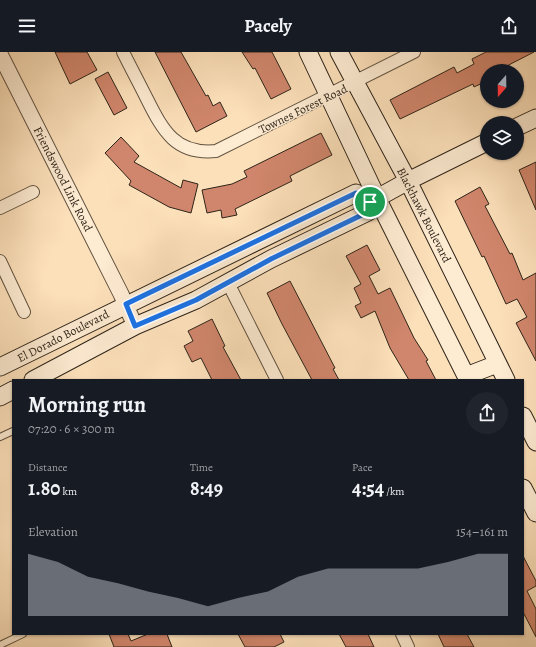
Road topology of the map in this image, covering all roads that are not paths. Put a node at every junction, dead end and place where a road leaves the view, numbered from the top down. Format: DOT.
graph roads {
  1 [pos="123,52"];
  2 [pos="308,52"];
  3 [pos="339,52"];
  4 [pos="414,52"];
  5 [pos="0,54"];
  6 [pos="354,83"];
  7 [pos="329,96"];
  8 [pos="536,118"];
  9 [pos="524,124"];
  10 [pos="480,145"];
  11 [pos="408,181"];
  12 [pos="33,192"];
  13 [pos="374,200"];
  14 [pos="0,208"];
  15 [pos="0,261"];
  16 [pos="228,283"];
  17 [pos="126,304"];
  18 [pos="24,312"];
  19 [pos="135,326"];
  20 [pos="498,364"];
  21 [pos="0,367"];
  22 [pos="467,378"];
  23 [pos="35,379"];
  24 [pos="276,379"];
  25 [pos="506,379"];
  26 [pos="12,391"];
  27 [pos="0,397"];
  28 [pos="524,418"];
  29 [pos="12,431"];
  30 [pos="0,437"];
  31 [pos="536,442"];
  32 [pos="524,490"];
  33 [pos="536,513"];
  34 [pos="21,635"];
  35 [pos="402,635"];
  36 [pos="0,645"];
  37 [pos="408,647"];
  1 -- 7 [label="street, Townes Forest Road"];
  2 -- 7 [label="main road"];
  3 -- 6 [label="main road, Blackhawk Boulevard"];
  4 -- 6 [label="street, Townes Forest Road"];
  5 -- 17 [label="street, Friendswood Link Road"];
  6 -- 7 [label="street, Townes Forest Road"];
  6 -- 11 [label="main road, Blackhawk Boulevard"];
  7 -- 13 [label="main road"];
  8 -- 9 [label="main road"];
  10 -- 11 [label="main road"];
  11 -- 13 [label="main road"];
  11 -- 20 [label="main road, Blackhawk Boulevard"];
  12 -- 14 [label="street"];
  13 -- 16 [label="main road"];
  13 -- 17 [label="main road"];
  13 -- 22 [label="main road"];
  15 -- 18 [label="street"];
  16 -- 19 [label="main road"];
  16 -- 24 [label="street"];
  17 -- 19 [label="street, Friendswood Link Road"];
  17 -- 21 [label="main road, El Dorado Boulevard"];
  19 -- 23 [label="main road, El Dorado Boulevard"];
  20 -- 22 [label="main road"];
  20 -- 25 [label="main road, Blackhawk Boulevard"];
  26 -- 27 [label="main road"];
  28 -- 31 [label="main road"];
  29 -- 30 [label="lane"];
  32 -- 33 [label="main road"];
  34 -- 36 [label="lane"];
  35 -- 37 [label="street"];
}
